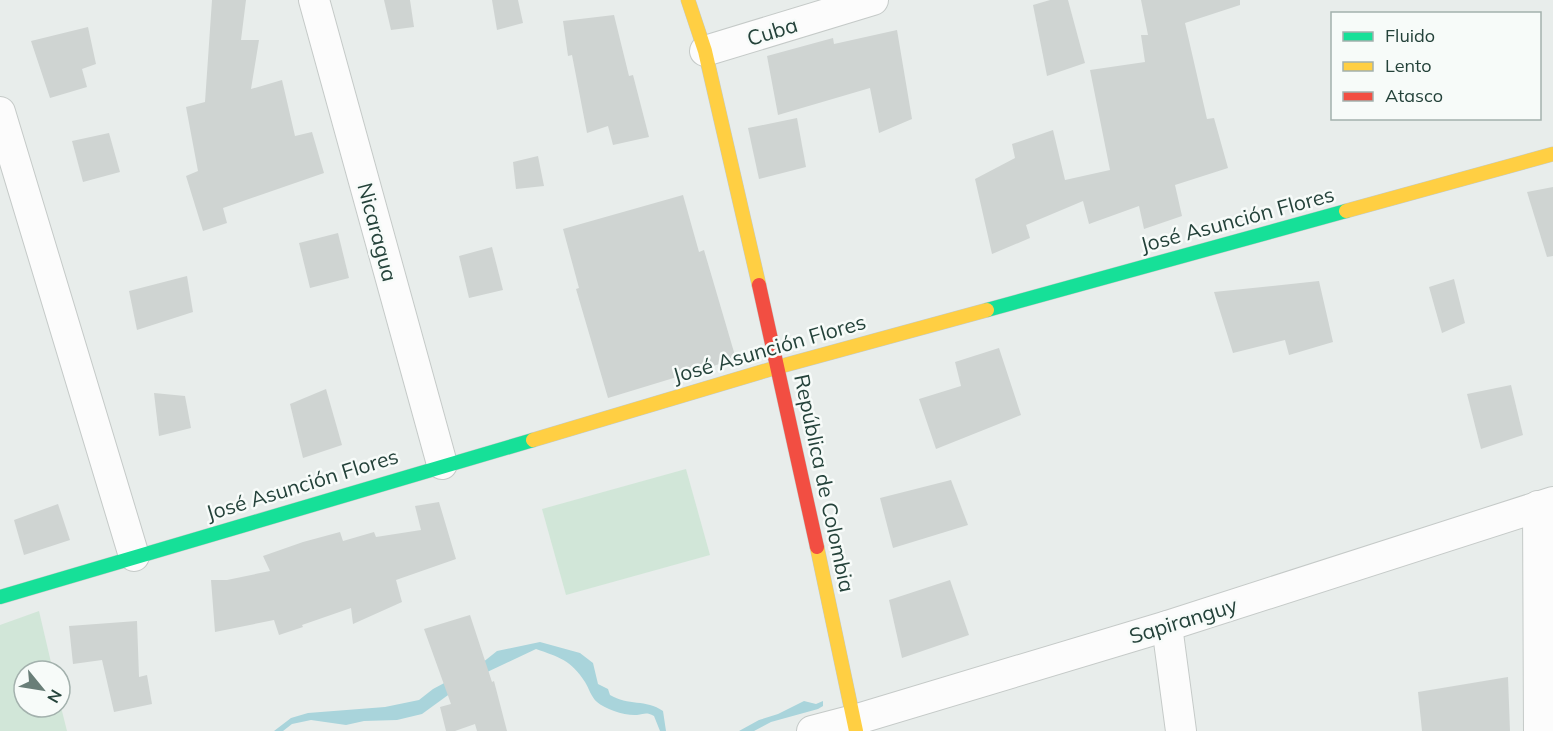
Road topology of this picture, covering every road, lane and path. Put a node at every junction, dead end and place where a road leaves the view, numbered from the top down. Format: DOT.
graph roads {
  1 [pos="314,0"];
  2 [pos="688,0"];
  3 [pos="873,0"];
  4 [pos="705,51"];
  5 [pos="0,112"];
  6 [pos="1553,154"];
  7 [pos="778,367"];
  8 [pos="442,464"];
  9 [pos="1545,504"];
  10 [pos="134,556"];
  11 [pos="0,597"];
  12 [pos="1167,626"];
  13 [pos="855,726"];
  14 [pos="812,731"];
  15 [pos="1181,731"];
  16 [pos="1539,731"];
  1 -- 8 [label="street, Nicaragua"];
  2 -- 4 [label="street, República de Colombia"];
  3 -- 4 [label="street, Cuba"];
  4 -- 7 [label="street, República de Colombia"];
  5 -- 10 [label="street"];
  6 -- 7 [label="street, José Asunción Flores"];
  7 -- 8 [label="street, José Asunción Flores"];
  7 -- 13 [label="street, República de Colombia"];
  8 -- 10 [label="street, José Asunción Flores"];
  9 -- 12 [label="street, Sapiranguy"];
  9 -- 16 [label="street"];
  10 -- 11 [label="street, José Asunción Flores"];
  12 -- 13 [label="street, Sapiranguy"];
  12 -- 15 [label="street"];
  13 -- 14 [label="street, Sapiranguy"];
}
